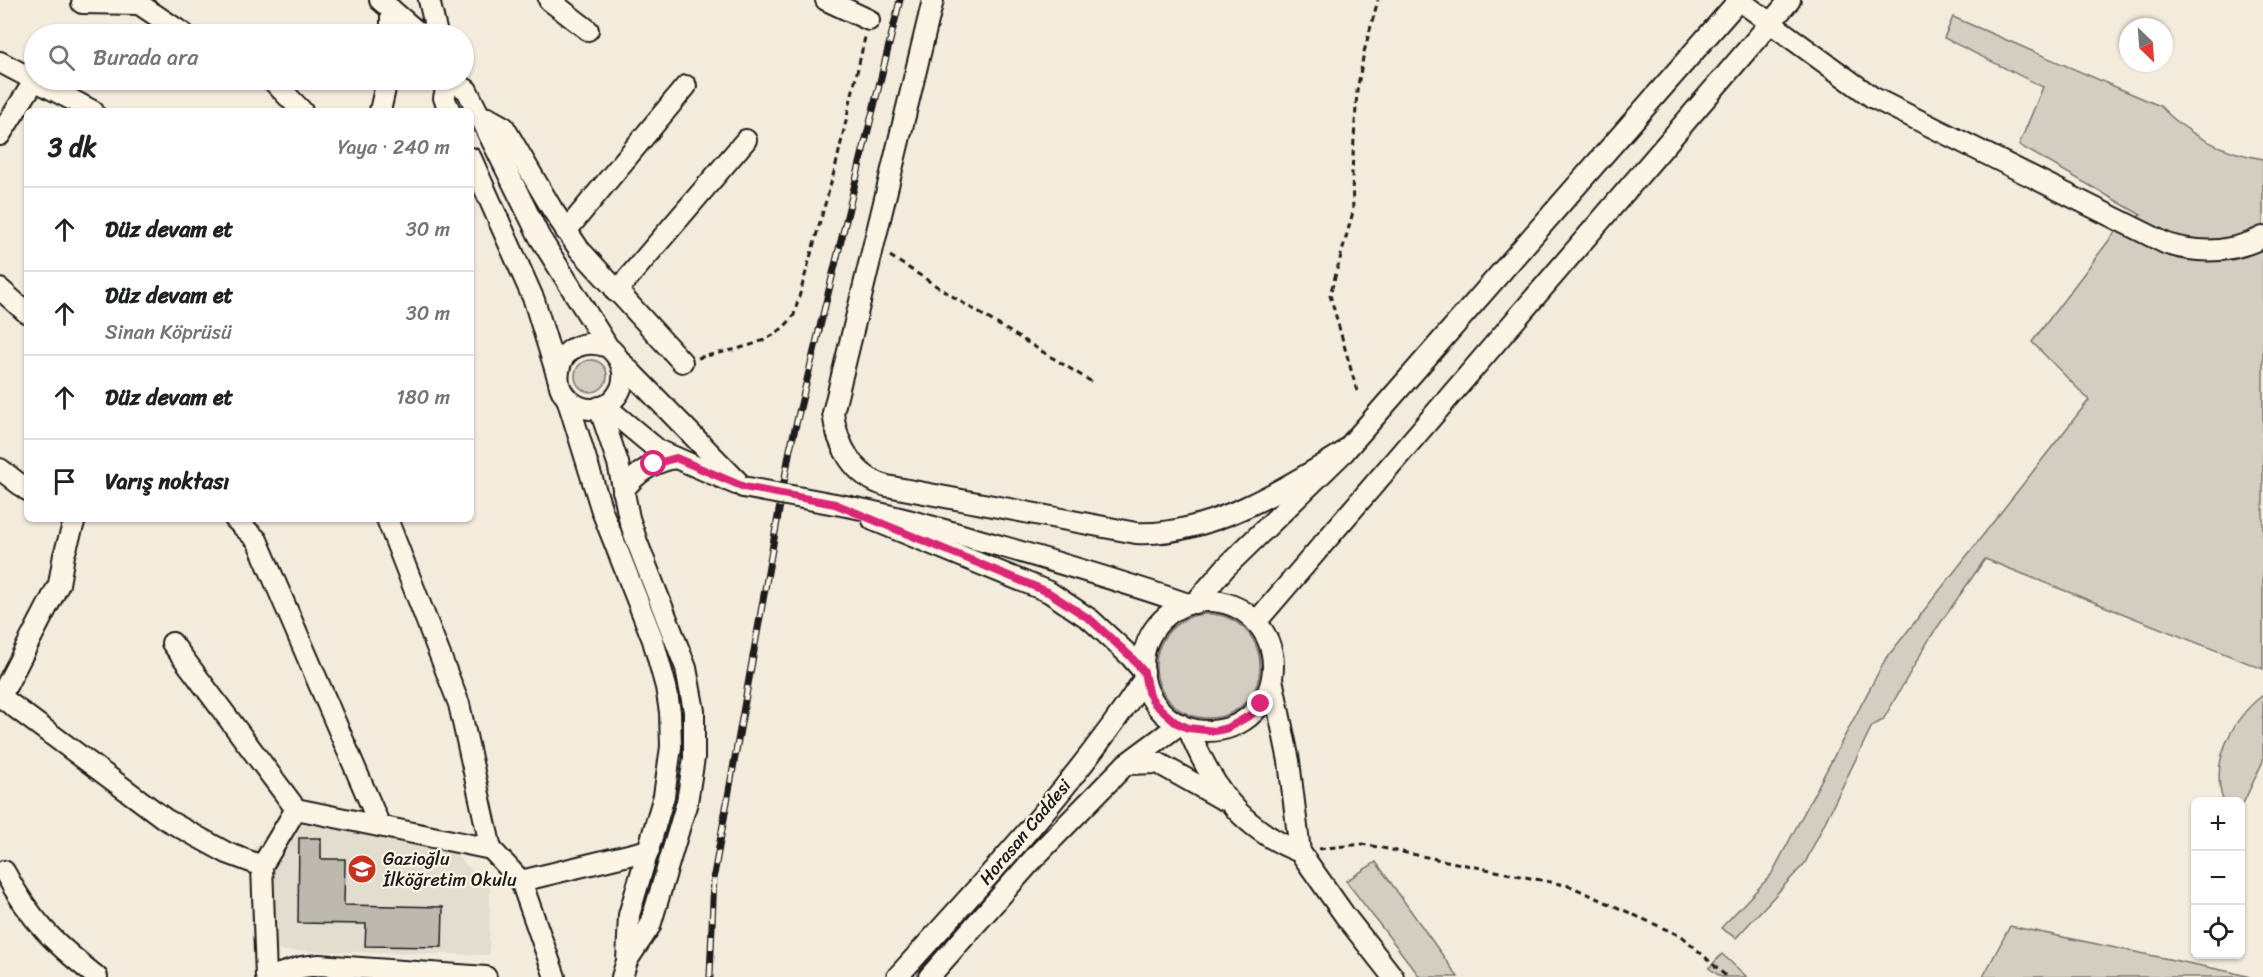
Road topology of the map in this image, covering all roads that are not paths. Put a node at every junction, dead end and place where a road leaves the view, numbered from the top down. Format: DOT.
graph roads {
  1 [pos="429,0"];
  2 [pos="549,0"];
  3 [pos="826,0"];
  4 [pos="933,0"];
  5 [pos="1739,0"];
  6 [pos="1790,0"];
  7 [pos="140,2"];
  8 [pos="82,3"];
  9 [pos="386,5"];
  10 [pos="869,20"];
  11 [pos="1770,22"];
  12 [pos="170,24"];
  13 [pos="389,24"];
  14 [pos="408,24"];
  15 [pos="435,24"];
  16 [pos="588,30"];
  17 [pos="0,62"];
  18 [pos="24,75"];
  19 [pos="686,86"];
  20 [pos="28,90"];
  21 [pos="53,90"];
  22 [pos="282,90"];
  23 [pos="385,90"];
  24 [pos="447,90"];
  25 [pos="467,90"];
  26 [pos="87,108"];
  27 [pos="299,108"];
  28 [pos="381,108"];
  29 [pos="449,108"];
  30 [pos="480,117"];
  31 [pos="0,135"];
  32 [pos="746,140"];
  33 [pos="474,165"];
  34 [pos="566,231"];
  35 [pos="2263,237"];
  36 [pos="0,289"];
  37 [pos="616,292"];
  38 [pos="24,310"];
  39 [pos="608,347"];
  40 [pos="621,362"];
  41 [pos="682,362"];
  42 [pos="558,379"];
  43 [pos="567,398"];
  44 [pos="602,407"];
  45 [pos="1344,452"];
  46 [pos="676,458"];
  47 [pos="0,469"];
  48 [pos="744,487"];
  49 [pos="24,488"];
  50 [pos="623,490"];
  51 [pos="835,504"];
  52 [pos="70,522"];
  53 [pos="238,522"];
  54 [pos="388,522"];
  55 [pos="1192,603"];
  56 [pos="1256,622"];
  57 [pos="172,643"];
  58 [pos="6,669"];
  59 [pos="1144,676"];
  60 [pos="1272,680"];
  61 [pos="0,698"];
  62 [pos="1184,726"];
  63 [pos="1126,764"];
  64 [pos="1229,802"];
  65 [pos="296,809"];
  66 [pos="380,826"];
  67 [pos="491,849"];
  68 [pos="649,850"];
  69 [pos="1300,852"];
  70 [pos="262,866"];
  71 [pos="4,871"];
  72 [pos="521,881"];
  73 [pos="624,969"];
  74 [pos="97,977"];
  75 [pos="268,977"];
  76 [pos="486,977"];
  77 [pos="555,977"];
  78 [pos="897,977"];
  79 [pos="929,977"];
  80 [pos="1393,977"];
  1 -- 15 [label="street"];
  2 -- 16 [label="street"];
  3 -- 10 [label="street"];
  4 -- 45 [label="street"];
  5 -- 11 [label="street"];
  5 -- 45 [label="street"];
  6 -- 11 [label="street"];
  7 -- 8 [label="street"];
  7 -- 12 [label="street"];
  9 -- 13 [label="street"];
  9 -- 14 [label="street"];
  11 -- 35 [label="street"];
  11 -- 56 [label="street"];
  17 -- 18 [label="street"];
  19 -- 34 [label="street"];
  20 -- 31 [label="street"];
  21 -- 26 [label="street"];
  22 -- 27 [label="street"];
  23 -- 28 [label="street"];
  24 -- 29 [label="street"];
  25 -- 30 [label="street"];
  30 -- 34 [label="street"];
  30 -- 39 [label="street"];
  32 -- 37 [label="street"];
  33 -- 42 [label="street"];
  34 -- 37 [label="street"];
  36 -- 38 [label="street"];
  37 -- 41 [label="street"];
  39 -- 40 [label="street"];
  39 -- 42 [label="street"];
  40 -- 44 [label="street"];
  40 -- 48 [label="street"];
  42 -- 43 [label="street"];
  43 -- 44 [label="street"];
  43 -- 68 [label="street"];
  44 -- 46 [label="street"];
  44 -- 50 [label="street"];
  45 -- 55 [label="street"];
  46 -- 48 [label="street"];
  46 -- 50 [label="street"];
  47 -- 49 [label="street"];
  48 -- 51 [label="street, bridge"];
  50 -- 73 [label="street"];
  51 -- 55 [label="street"];
  51 -- 59 [label="street"];
  52 -- 58 [label="street"];
  53 -- 66 [label="street"];
  54 -- 67 [label="street"];
  55 -- 56 [label="street"];
  55 -- 59 [label="street"];
  56 -- 60 [label="street"];
  57 -- 65 [label="street"];
  58 -- 61 [label="street"];
  59 -- 62 [label="street"];
  59 -- 78 [label="street, Horasan Caddesi"];
  60 -- 62 [label="street"];
  60 -- 69 [label="street"];
  61 -- 70 [label="street"];
  62 -- 63 [label="street, Horasan Caddesi"];
  62 -- 64 [label="street"];
  63 -- 64 [label="street"];
  63 -- 79 [label="street, Horasan Caddesi"];
  64 -- 69 [label="street"];
  65 -- 66 [label="street"];
  65 -- 70 [label="street"];
  66 -- 67 [label="street"];
  67 -- 72 [label="street"];
  68 -- 72 [label="street"];
  68 -- 73 [label="street"];
  69 -- 80 [label="street"];
  70 -- 75 [label="street"];
  71 -- 74 [label="street"];
  72 -- 77 [label="street"];
  75 -- 76 [label="street"];
}
